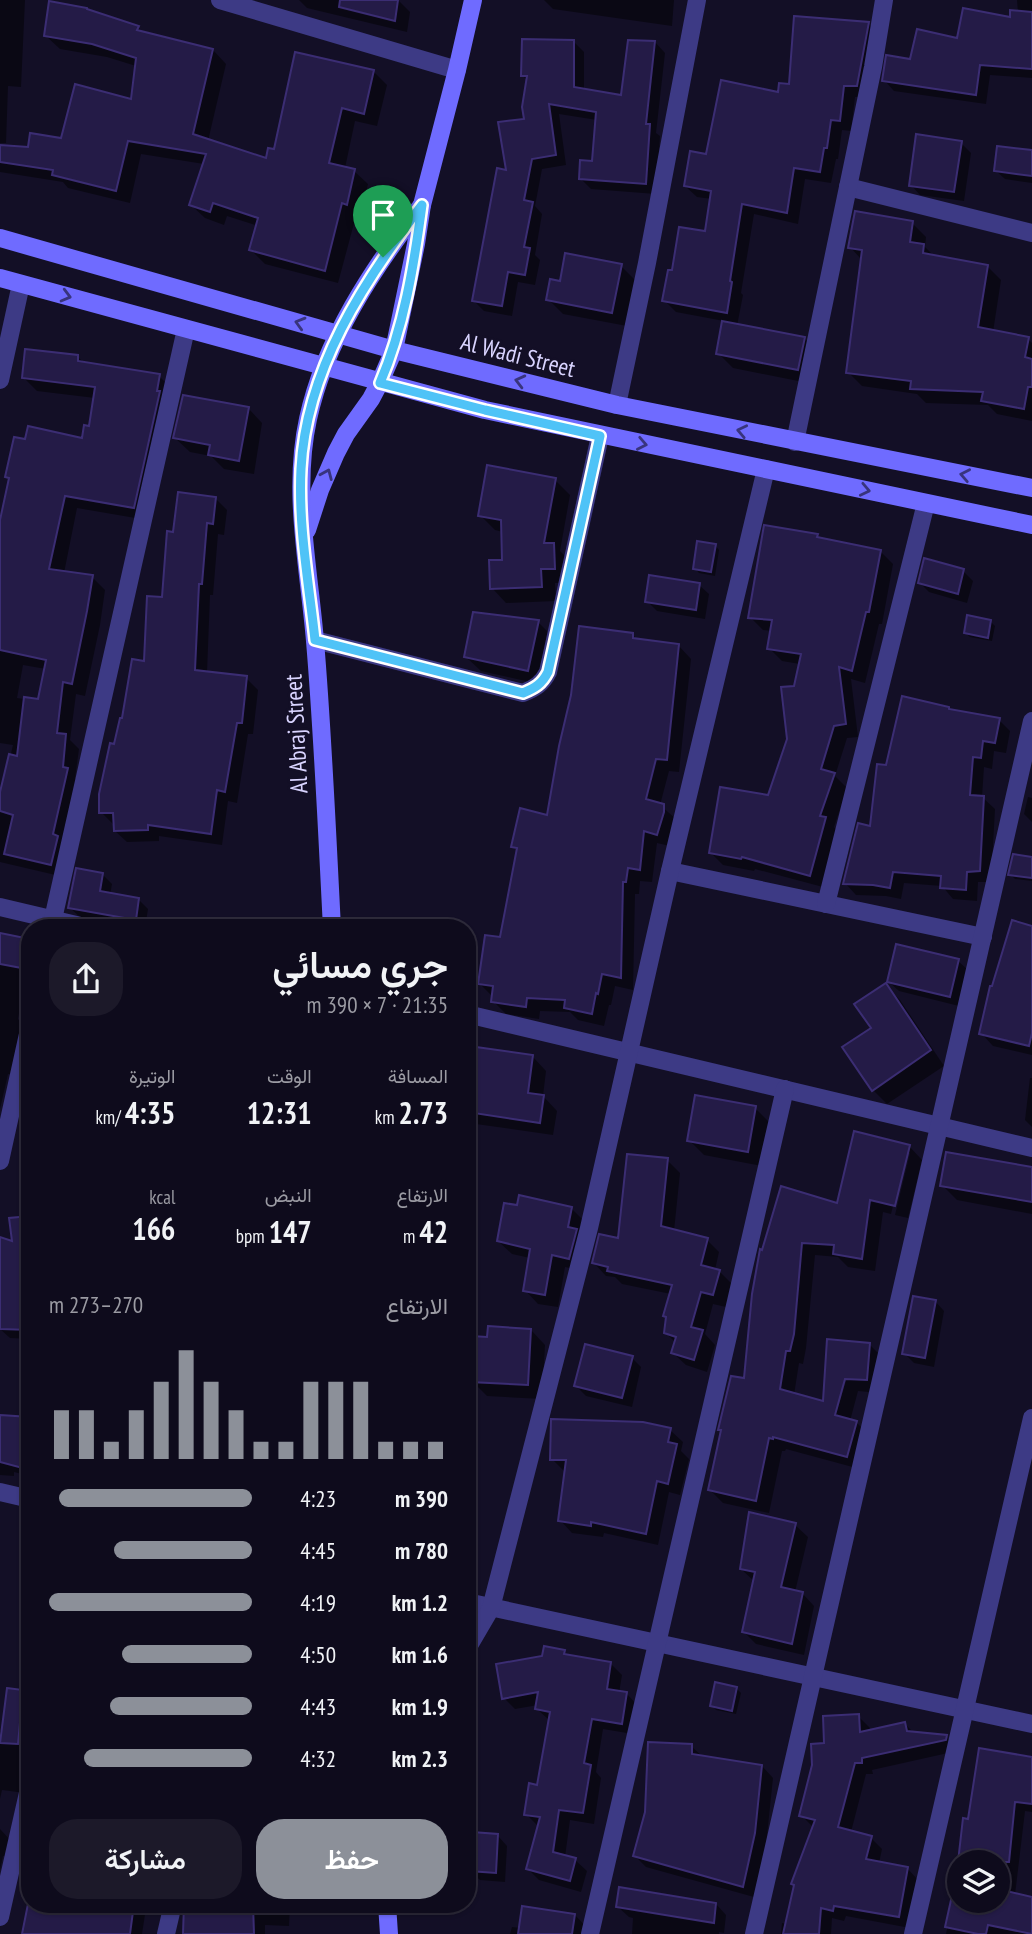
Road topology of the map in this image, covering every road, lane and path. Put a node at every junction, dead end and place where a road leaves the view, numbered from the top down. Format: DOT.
graph roads {
  1 [pos="220,0"];
  2 [pos="473,0"];
  3 [pos="698,0"];
  4 [pos="884,0"];
  5 [pos="457,70"];
  6 [pos="848,187"];
  7 [pos="422,205"];
  8 [pos="1032,233"];
  9 [pos="0,238"];
  10 [pos="0,278"];
  11 [pos="21,284"];
  12 [pos="186,329"];
  13 [pos="338,333"];
  14 [pos="394,349"];
  15 [pos="324,367"];
  16 [pos="0,380"];
  17 [pos="380,383"];
  18 [pos="617,405"];
  19 [pos="600,436"];
  20 [pos="795,442"];
  21 [pos="766,469"];
  22 [pos="1032,488"];
  23 [pos="926,503"];
  24 [pos="1032,525"];
  25 [pos="304,538"];
  26 [pos="315,640"];
  27 [pos="1032,721"];
  28 [pos="670,870"];
  29 [pos="826,904"];
  30 [pos="0,908"];
  31 [pos="38,919"];
  32 [pos="53,919"];
  33 [pos="331,919"];
  34 [pos="983,937"];
  35 [pos="476,1016"];
  36 [pos="629,1052"];
  37 [pos="21,1066"];
  38 [pos="785,1089"];
  39 [pos="939,1126"];
  40 [pos="1032,1148"];
  41 [pos="0,1161"];
  42 [pos="1032,1418"];
  43 [pos="0,1492"];
  44 [pos="21,1497"];
  45 [pos="476,1604"];
  46 [pos="491,1608"];
  47 [pos="476,1634"];
  48 [pos="657,1644"];
  49 [pos="813,1677"];
  50 [pos="965,1709"];
  51 [pos="1032,1724"];
  52 [pos="21,1824"];
  53 [pos="171,1913"];
  54 [pos="388,1913"];
  55 [pos="0,1917"];
  56 [pos="166,1934"];
  57 [pos="389,1934"];
  58 [pos="590,1934"];
  59 [pos="754,1934"];
  60 [pos="913,1934"];
  1 -- 5 [label="street"];
  2 -- 5 [label="main road"];
  3 -- 18 [label="street"];
  4 -- 6 [label="street"];
  5 -- 7 [label="main road"];
  6 -- 8 [label="street"];
  6 -- 20 [label="street"];
  7 -- 13 [label="main road, Al Abraj Street"];
  7 -- 14 [label="main road"];
  13 -- 9 [label="main road, Al Wadi Street, one-way"];
  10 -- 11 [label="main road"];
  11 -- 12 [label="main road, one-way"];
  11 -- 16 [label="street"];
  12 -- 15 [label="main road"];
  12 -- 32 [label="street"];
  13 -- 14 [label="main road, Al Wadi Street"];
  13 -- 15 [label="main road, Al Abraj Street"];
  14 -- 17 [label="main road"];
  18 -- 14 [label="main road, Al Wadi Street, one-way"];
  15 -- 17 [label="main road"];
  15 -- 25 [label="main road, Al Abraj Street"];
  17 -- 19 [label="main road"];
  25 -- 17 [label="main road, one-way"];
  20 -- 18 [label="main road, Al Wadi Street, one-way"];
  19 -- 21 [label="main road, one-way"];
  19 -- 26 [label="street"];
  22 -- 20 [label="main road, Al Wadi Street, one-way"];
  21 -- 23 [label="main road, one-way"];
  21 -- 28 [label="street"];
  23 -- 24 [label="main road"];
  23 -- 29 [label="street"];
  25 -- 26 [label="main road, Al Abraj Street"];
  26 -- 33 [label="main road, Al Abraj Street"];
  27 -- 34 [label="street"];
  28 -- 29 [label="street"];
  28 -- 36 [label="street"];
  29 -- 34 [label="street"];
  30 -- 31 [label="street"];
  34 -- 39 [label="street"];
  35 -- 36 [label="street"];
  36 -- 38 [label="street"];
  36 -- 46 [label="street"];
  37 -- 41 [label="street"];
  38 -- 39 [label="street"];
  38 -- 48 [label="street"];
  39 -- 40 [label="street"];
  39 -- 49 [label="street"];
  42 -- 50 [label="street"];
  43 -- 44 [label="street"];
  45 -- 46 [label="street"];
  46 -- 47 [label="street"];
  46 -- 48 [label="street"];
  48 -- 49 [label="street"];
  48 -- 58 [label="street"];
  49 -- 50 [label="street"];
  49 -- 59 [label="street"];
  50 -- 51 [label="street"];
  50 -- 60 [label="street"];
  52 -- 55 [label="street"];
  53 -- 56 [label="street"];
  54 -- 57 [label="main road"];
}
